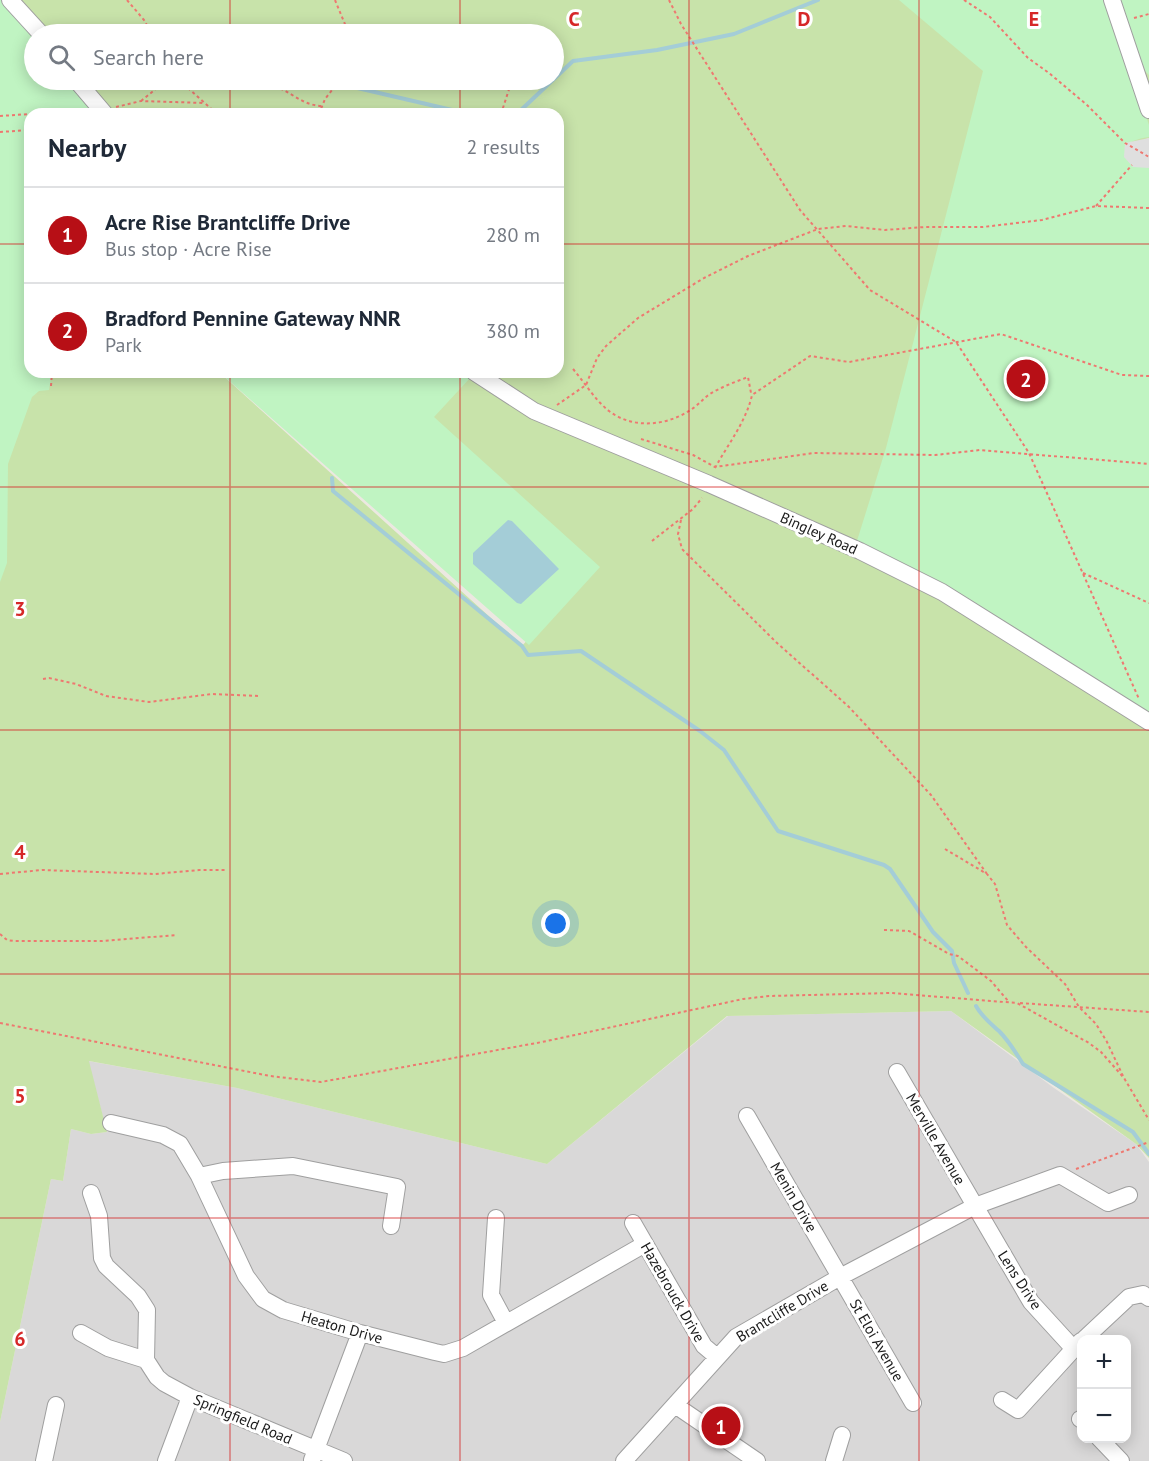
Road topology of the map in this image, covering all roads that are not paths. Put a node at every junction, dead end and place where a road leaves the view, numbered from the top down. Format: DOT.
graph roads {
  1 [pos="10,0"];
  2 [pos="1112,0"];
  3 [pos="32,24"];
  4 [pos="84,90"];
  5 [pos="100,108"];
  6 [pos="1149,110"];
  7 [pos="483,378"];
  8 [pos="1149,722"];
  9 [pos="897,1072"];
  10 [pos="747,1116"];
  11 [pos="111,1122"];
  12 [pos="199,1176"];
  13 [pos="91,1192"];
  14 [pos="1129,1195"];
  15 [pos="975,1206"];
  16 [pos="496,1218"];
  17 [pos="633,1223"];
  18 [pos="391,1226"];
  19 [pos="645,1244"];
  20 [pos="840,1277"];
  21 [pos="1149,1298"];
  22 [pos="506,1323"];
  23 [pos="81,1333"];
  24 [pos="360,1334"];
  25 [pos="1088,1335"];
  26 [pos="1077,1341"];
  27 [pos="1077,1345"];
  28 [pos="717,1357"];
  29 [pos="148,1364"];
  30 [pos="190,1397"];
  31 [pos="1002,1400"];
  32 [pos="913,1403"];
  33 [pos="56,1405"];
  34 [pos="675,1405"];
  35 [pos="842,1435"];
  36 [pos="1104,1443"];
  37 [pos="314,1456"];
  38 [pos="45,1461"];
  39 [pos="166,1461"];
  40 [pos="344,1461"];
  41 [pos="624,1461"];
  42 [pos="757,1461"];
  43 [pos="834,1461"];
  44 [pos="1121,1461"];
  1 -- 3 [label="street"];
  2 -- 6 [label="street"];
  4 -- 5 [label="street"];
  7 -- 8 [label="street, Bingley Road"];
  9 -- 15 [label="street, Merville Avenue"];
  10 -- 20 [label="street, Menin Drive"];
  11 -- 12 [label="street, Heaton Drive"];
  12 -- 18 [label="street"];
  12 -- 24 [label="street, Heaton Drive"];
  13 -- 29 [label="street"];
  14 -- 15 [label="street, Brantcliffe Drive"];
  15 -- 20 [label="street, Brantcliffe Drive"];
  15 -- 26 [label="street, Lens Drive"];
  16 -- 22 [label="street"];
  17 -- 19 [label="street, Hazebrouck Drive"];
  19 -- 22 [label="street, Heaton Drive"];
  19 -- 28 [label="street, Hazebrouck Drive"];
  20 -- 28 [label="street, Brantcliffe Drive"];
  20 -- 32 [label="street, St Eloi Avenue"];
  21 -- 25 [label="street"];
  22 -- 24 [label="street, Heaton Drive"];
  23 -- 29 [label="street"];
  24 -- 37 [label="street"];
  27 -- 31 [label="street"];
  28 -- 34 [label="street, Brantcliffe Drive"];
  29 -- 30 [label="street, Springfield Road"];
  30 -- 37 [label="street, Springfield Road"];
  30 -- 39 [label="street"];
  33 -- 38 [label="street"];
  34 -- 41 [label="street, Brantcliffe Drive"];
  34 -- 42 [label="street"];
  35 -- 43 [label="street"];
  36 -- 44 [label="street"];
  37 -- 40 [label="street, Springfield Road"];
}
